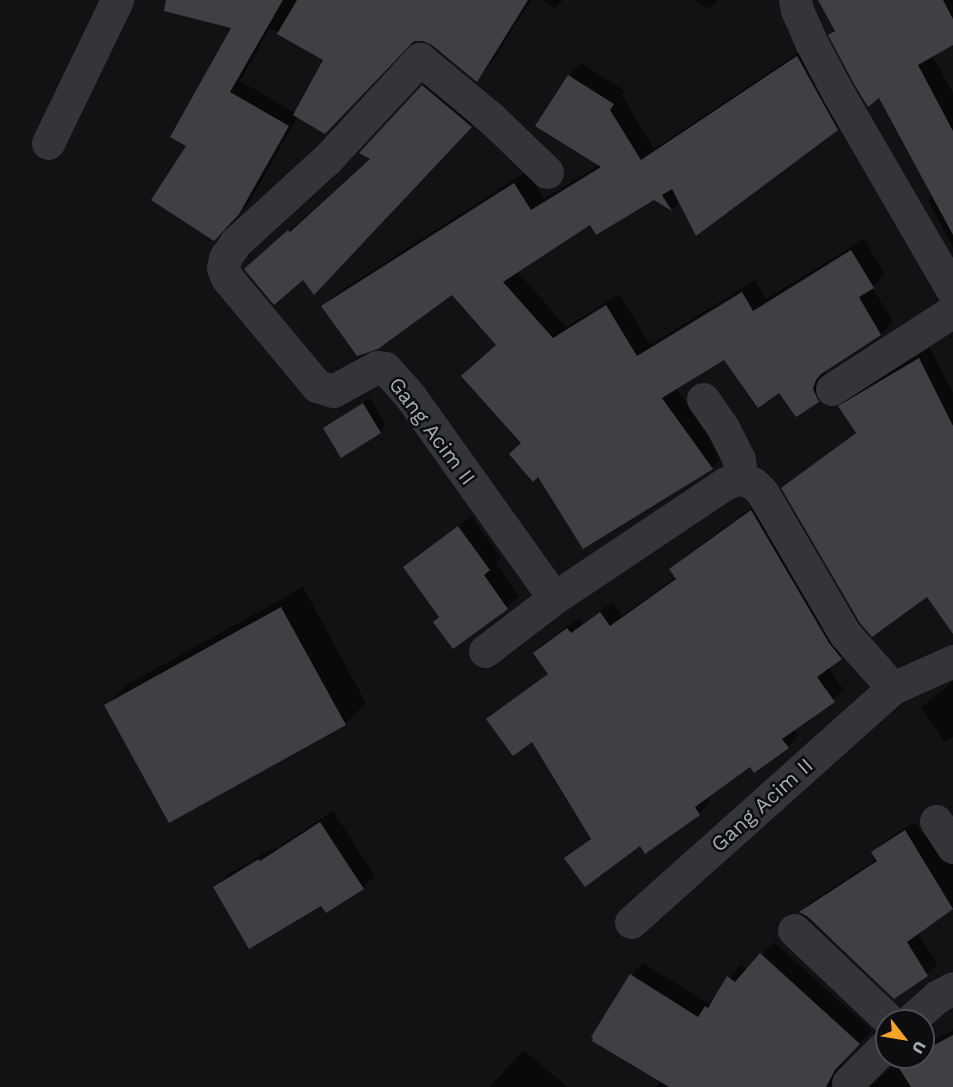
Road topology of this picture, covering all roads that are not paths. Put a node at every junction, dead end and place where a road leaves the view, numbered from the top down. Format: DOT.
graph roads {
  1 [pos="117,0"];
  2 [pos="795,0"];
  3 [pos="48,143"];
  4 [pos="547,172"];
  5 [pos="953,291"];
  6 [pos="953,311"];
  7 [pos="832,388"];
  8 [pos="703,399"];
  9 [pos="741,478"];
  10 [pos="554,598"];
  11 [pos="485,651"];
  12 [pos="953,661"];
  13 [pos="894,688"];
  14 [pos="632,922"];
  15 [pos="794,930"];
  16 [pos="953,987"];
  17 [pos="877,1009"];
  18 [pos="924,1009"];
  19 [pos="875,1056"];
  20 [pos="848,1083"];
  1 -- 3 [label="street"];
  2 -- 5 [label="street"];
  4 -- 10 [label="street, Gang Acim II"];
  6 -- 7 [label="street"];
  8 -- 9 [label="street"];
  9 -- 10 [label="street"];
  9 -- 13 [label="street"];
  10 -- 11 [label="street"];
  12 -- 13 [label="street, Gang Acim II"];
  13 -- 14 [label="street, Gang Acim II"];
  15 -- 17 [label="street"];
  16 -- 18 [label="street"];
  19 -- 20 [label="street"];
}
